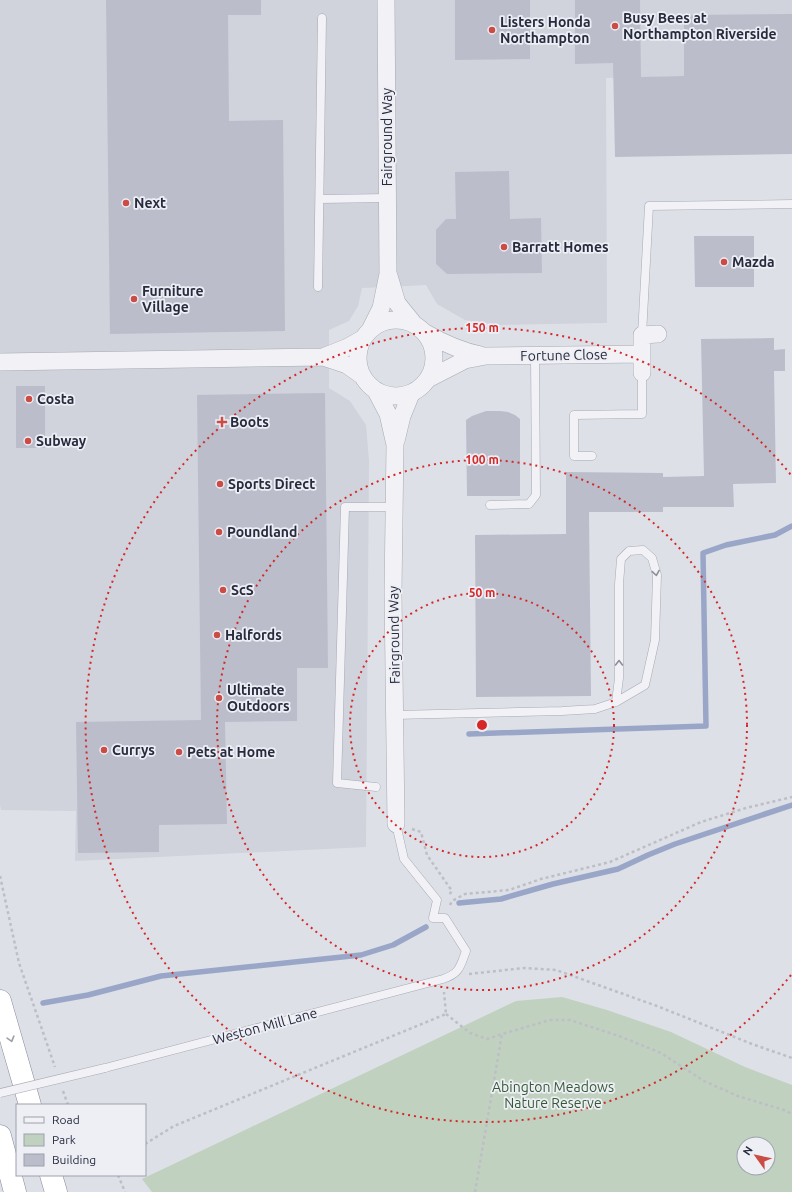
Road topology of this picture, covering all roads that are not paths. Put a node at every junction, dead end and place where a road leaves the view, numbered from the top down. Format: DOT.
graph roads {
  1 [pos="386,0"];
  2 [pos="322,18"];
  3 [pos="387,198"];
  4 [pos="320,199"];
  5 [pos="792,204"];
  6 [pos="388,274"];
  7 [pos="318,288"];
  8 [pos="419,328"];
  9 [pos="366,334"];
  10 [pos="650,335"];
  11 [pos="642,354"];
  12 [pos="486,356"];
  13 [pos="535,356"];
  14 [pos="323,357"];
  15 [pos="0,362"];
  16 [pos="642,373"];
  17 [pos="361,375"];
  18 [pos="428,379"];
  19 [pos="376,392"];
  20 [pos="411,394"];
  21 [pos="395,445"];
  22 [pos="592,456"];
  23 [pos="490,506"];
  24 [pos="394,507"];
  25 [pos="616,702"];
  26 [pos="395,715"];
  27 [pos="376,787"];
  28 [pos="396,824"];
  29 [pos="0,1001"];
  30 [pos="0,1093"];
  31 [pos="30,1104"];
  32 [pos="0,1136"];
  33 [pos="51,1176"];
  34 [pos="15,1192"];
  35 [pos="56,1192"];
  1 -- 3 [label="street, Fairground Way"];
  2 -- 4 [label="lane"];
  3 -- 4 [label="lane"];
  3 -- 6 [label="street, Fairground Way"];
  4 -- 7 [label="lane"];
  5 -- 10 [label="lane"];
  6 -- 8 [label="street"];
  6 -- 9 [label="street"];
  8 -- 9 [label="street"];
  8 -- 12 [label="street"];
  8 -- 18 [label="street"];
  9 -- 14 [label="street"];
  9 -- 17 [label="street"];
  10 -- 11 [label="street"];
  11 -- 13 [label="street, Fortune Close"];
  11 -- 16 [label="street"];
  12 -- 13 [label="street, Fortune Close"];
  12 -- 18 [label="street"];
  13 -- 23 [label="lane"];
  14 -- 15 [label="street"];
  14 -- 17 [label="street"];
  16 -- 22 [label="lane"];
  17 -- 19 [label="street"];
  18 -- 20 [label="street"];
  19 -- 20 [label="street"];
  19 -- 21 [label="street"];
  20 -- 21 [label="street"];
  21 -- 24 [label="street, Fairground Way"];
  24 -- 26 [label="street, Fairground Way"];
  24 -- 27 [label="lane"];
  25 -- 25 [label="lane, one-way"];
  25 -- 26 [label="lane"];
  26 -- 28 [label="street, Fairground Way"];
  28 -- 30 [label="lane, Weston Mill Lane, bridge"];
  29 -- 31 [label="highway, one-way"];
  32 -- 34 [label="highway"];
  33 -- 35 [label="highway"];
}
